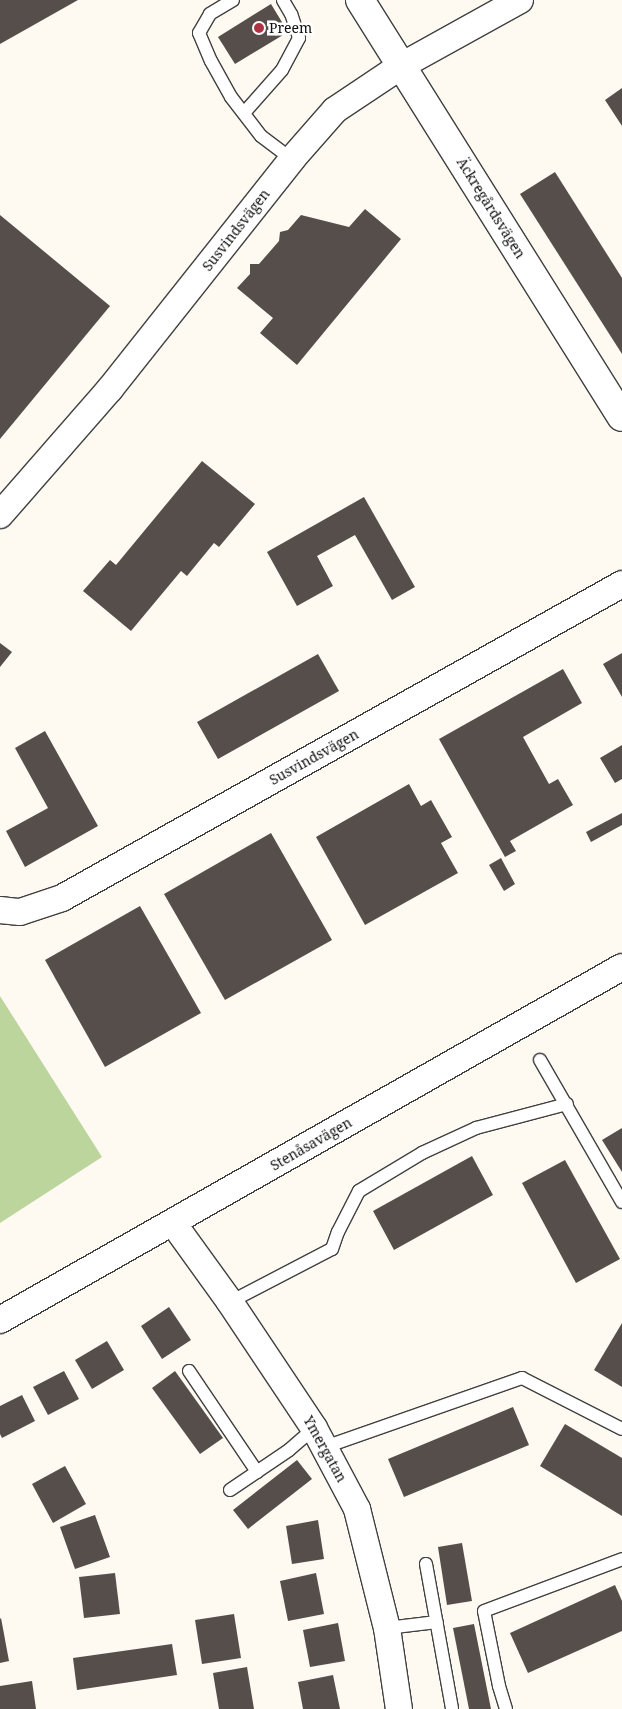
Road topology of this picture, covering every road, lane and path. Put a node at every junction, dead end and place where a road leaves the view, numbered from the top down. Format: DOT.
graph roads {
  1 [pos="232,0"];
  2 [pos="283,0"];
  3 [pos="360,0"];
  4 [pos="520,0"];
  5 [pos="401,66"];
  6 [pos="244,113"];
  7 [pos="292,159"];
  8 [pos="622,417"];
  9 [pos="0,515"];
  10 [pos="622,584"];
  11 [pos="0,910"];
  12 [pos="622,967"];
  13 [pos="540,1060"];
  14 [pos="567,1104"];
  15 [pos="622,1202"];
  16 [pos="173,1223"];
  17 [pos="230,1302"];
  18 [pos="0,1320"];
  19 [pos="189,1371"];
  20 [pos="622,1429"];
  21 [pos="320,1437"];
  22 [pos="257,1472"];
  23 [pos="230,1490"];
  24 [pos="622,1559"];
  25 [pos="426,1564"];
  26 [pos="436,1622"];
  27 [pos="387,1628"];
  28 [pos="399,1709"];
  29 [pos="452,1709"];
  30 [pos="506,1709"];
  1 -- 6 [label="lane"];
  2 -- 6 [label="lane"];
  3 -- 5 [label="street, Äckregårdsvägen"];
  4 -- 5 [label="street, Susvindsvägen"];
  5 -- 7 [label="street, Susvindsvägen"];
  5 -- 8 [label="street, Äckregårdsvägen"];
  6 -- 7 [label="lane"];
  7 -- 9 [label="street, Susvindsvägen"];
  10 -- 11 [label="street, Susvindsvägen"];
  12 -- 16 [label="street, Stenåsavägen"];
  13 -- 14 [label="lane"];
  14 -- 15 [label="lane"];
  14 -- 17 [label="lane"];
  16 -- 17 [label="street, Ymergatan"];
  16 -- 18 [label="street, Stenåsavägen"];
  17 -- 21 [label="street, Ymergatan"];
  19 -- 22 [label="lane"];
  20 -- 21 [label="lane"];
  21 -- 22 [label="lane"];
  21 -- 27 [label="street, Ymergatan"];
  22 -- 23 [label="lane"];
  24 -- 30 [label="lane"];
  25 -- 26 [label="lane"];
  26 -- 27 [label="lane"];
  26 -- 29 [label="lane"];
  27 -- 28 [label="street, Ymergatan"];
}
